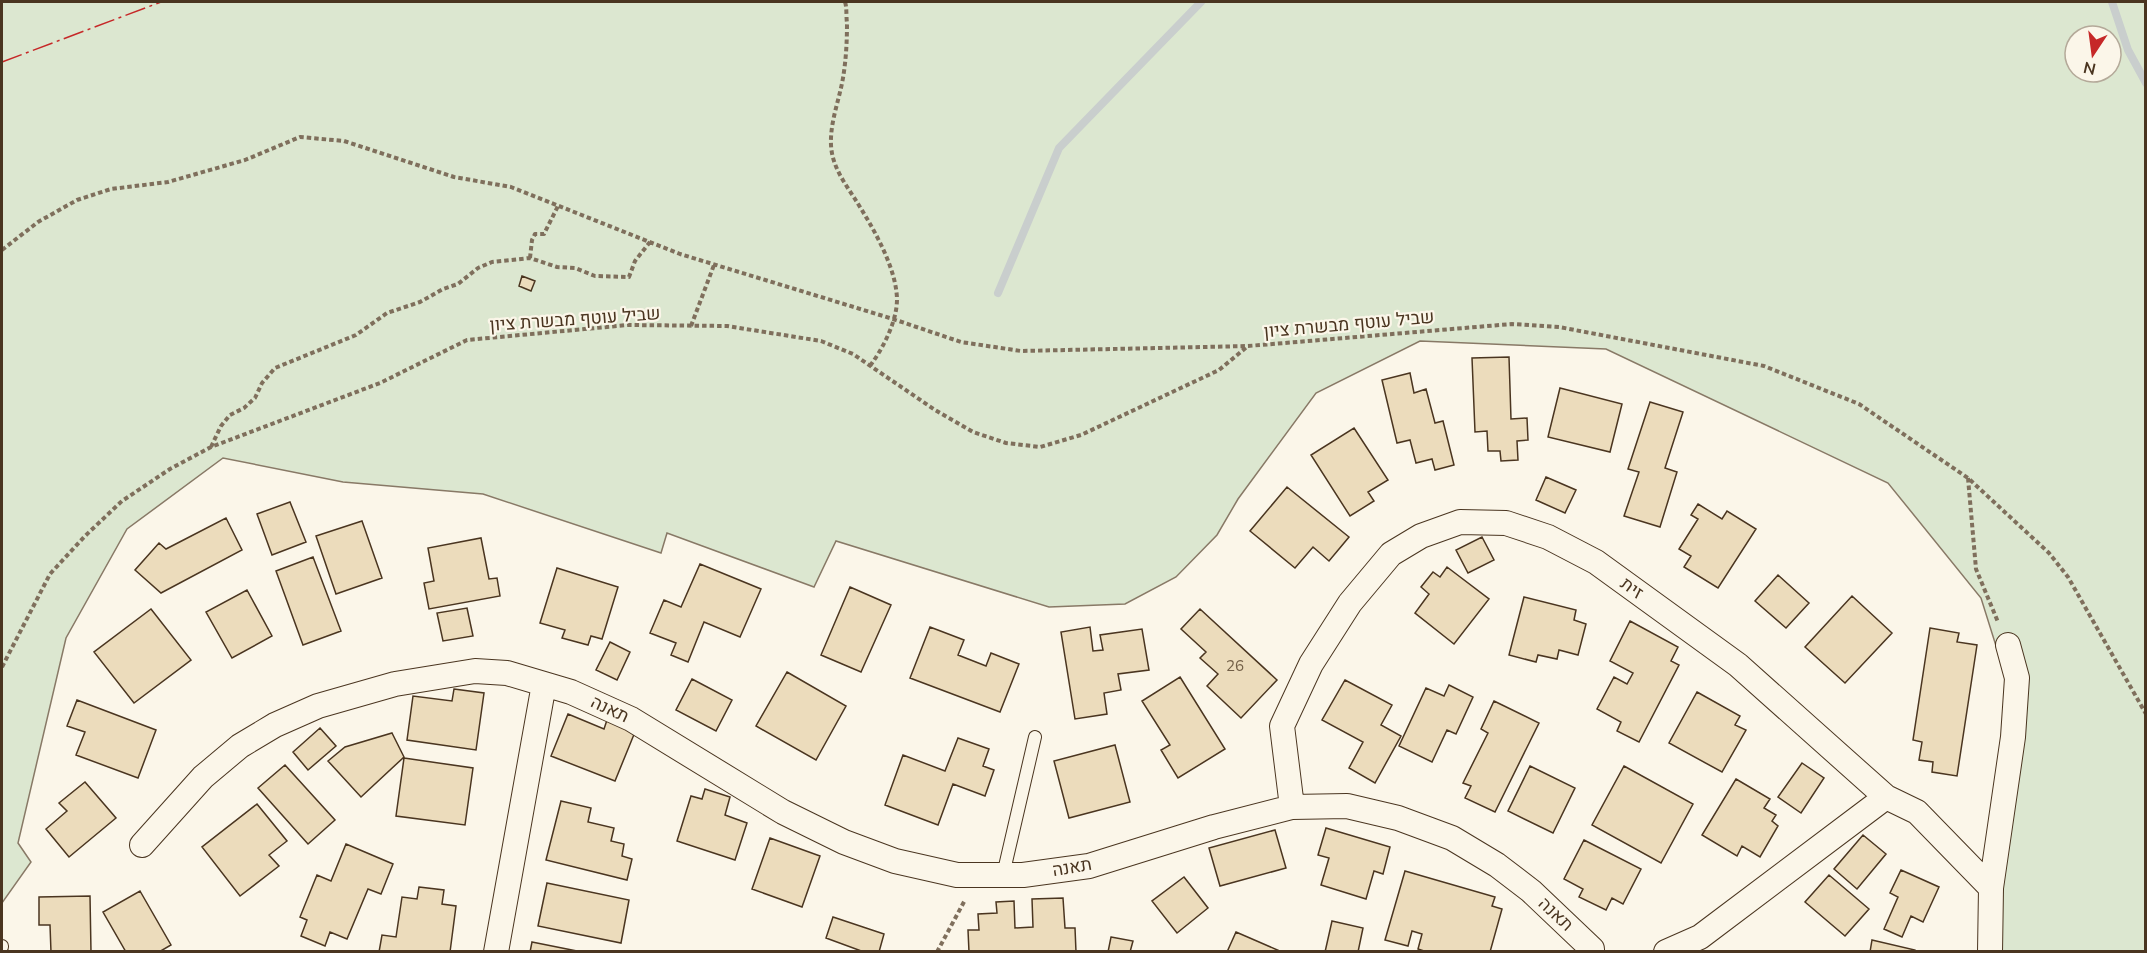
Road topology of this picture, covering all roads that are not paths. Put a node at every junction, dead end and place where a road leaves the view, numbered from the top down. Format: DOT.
graph roads {
  1 [pos="2008,645"];
  2 [pos="544,684"];
  3 [pos="1035,737"];
  4 [pos="1886,797"];
  5 [pos="1292,807"];
  6 [pos="142,845"];
  7 [pos="1003,875"];
  8 [pos="1991,888"];
  9 [pos="496,951"];
  10 [pos="1592,951"];
  11 [pos="1666,951"];
  12 [pos="1990,951"];
  1 -- 8 [label="street"];
  2 -- 6 [label="street, תאנה"];
  2 -- 7 [label="street, תאנה"];
  2 -- 9 [label="street"];
  3 -- 7 [label="lane"];
  4 -- 5 [label="street, זית"];
  4 -- 8 [label="street, זית"];
  4 -- 11 [label="street"];
  5 -- 7 [label="street, תאנה"];
  5 -- 10 [label="street, תאנה"];
  8 -- 12 [label="street"];
}
